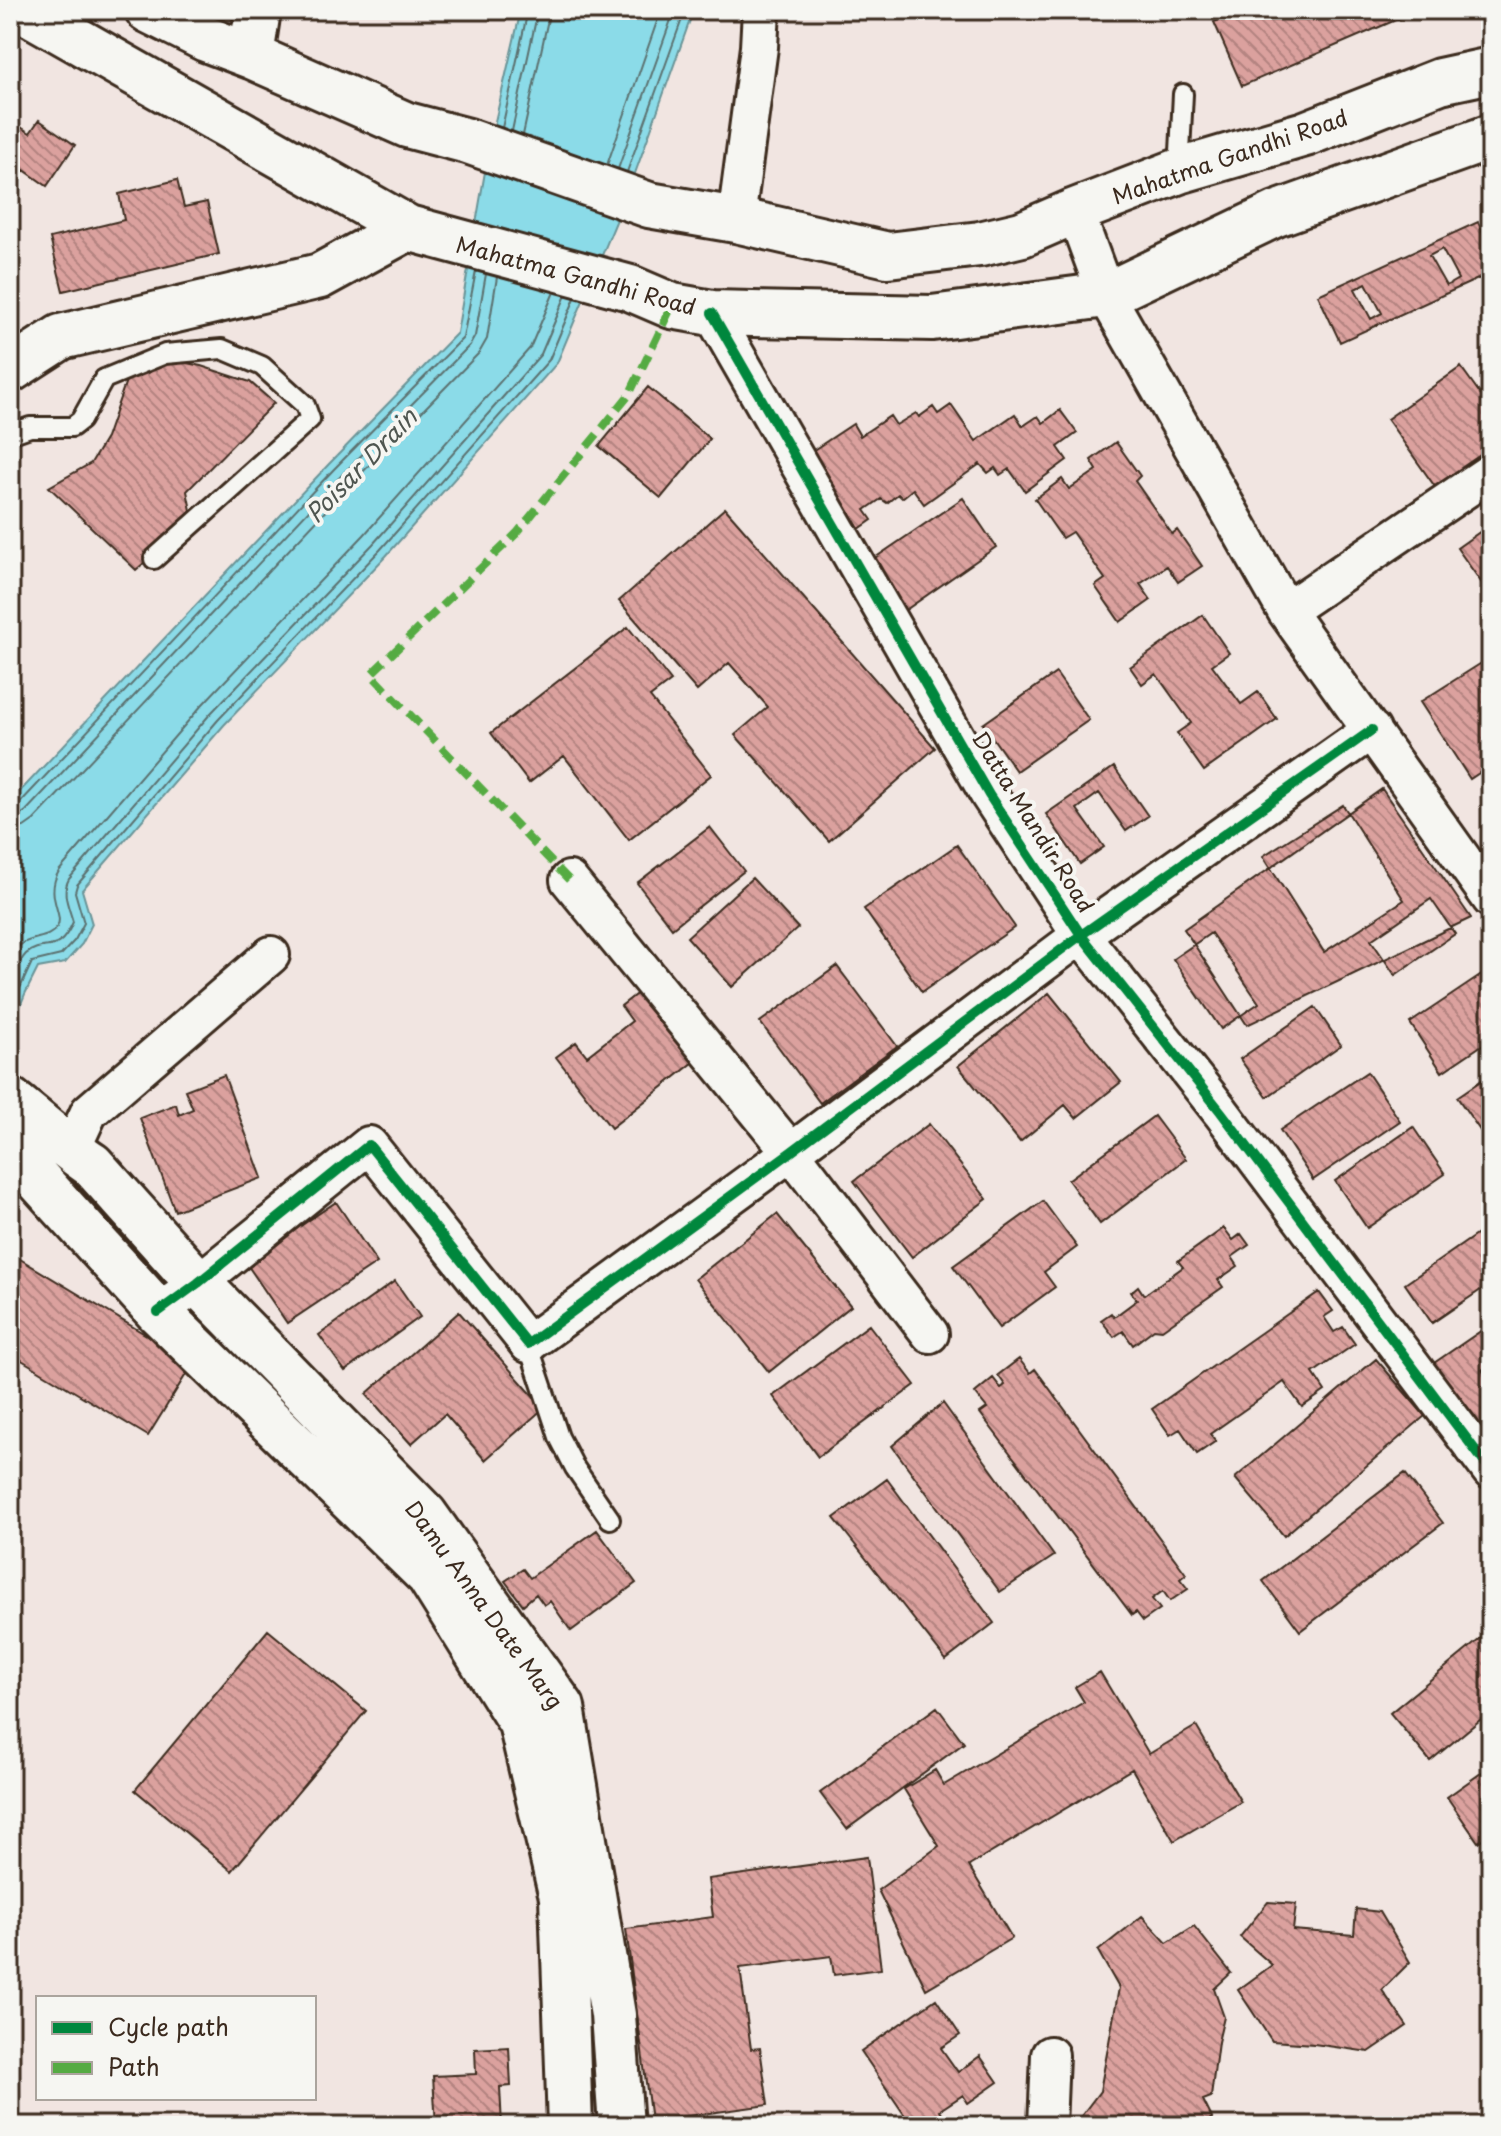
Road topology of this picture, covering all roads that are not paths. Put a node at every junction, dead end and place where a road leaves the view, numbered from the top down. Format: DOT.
graph roads {
  1 [pos="24,10"];
  2 [pos="148,10"];
  3 [pos="258,10"];
  4 [pos="761,10"];
  5 [pos="209,24"];
  6 [pos="251,56"];
  7 [pos="1491,70"];
  8 [pos="1183,94"];
  9 [pos="1491,137"];
  10 [pos="1179,171"];
  11 [pos="1075,211"];
  12 [pos="736,220"];
  13 [pos="427,234"];
  14 [pos="1106,295"];
  15 [pos="712,313"];
  16 [pos="10,370"];
  17 [pos="10,434"];
  18 [pos="1491,472"];
  19 [pos="154,559"];
  20 [pos="1286,611"];
  21 [pos="1372,730"];
  22 [pos="569,880"];
  23 [pos="1490,897"];
  24 [pos="1081,935"];
  25 [pos="271,955"];
  26 [pos="41,1125"];
  27 [pos="791,1152"];
  28 [pos="16,1159"];
  29 [pos="198,1283"];
  30 [pos="158,1312"];
  31 [pos="930,1334"];
  32 [pos="528,1344"];
  33 [pos="1490,1468"];
  34 [pos="610,1519"];
  35 [pos="1050,2055"];
  36 [pos="570,2126"];
  37 [pos="621,2126"];
  38 [pos="1047,2126"];
  1 -- 13 [label="main road, Mahatma Gandhi Road"];
  2 -- 5 [label="main road, Mahatma Gandhi Road"];
  3 -- 6 [label="main road"];
  4 -- 12 [label="street"];
  5 -- 6 [label="main road, Mahatma Gandhi Road"];
  6 -- 12 [label="main road, Mahatma Gandhi Road"];
  7 -- 10 [label="main road, Mahatma Gandhi Road"];
  8 -- 10 [label="lane"];
  9 -- 14 [label="main road, Mahatma Gandhi Road"];
  10 -- 11 [label="main road, Mahatma Gandhi Road"];
  11 -- 12 [label="main road, Mahatma Gandhi Road"];
  11 -- 14 [label="street"];
  13 -- 15 [label="main road, Mahatma Gandhi Road"];
  13 -- 16 [label="main road"];
  14 -- 15 [label="main road, Mahatma Gandhi Road"];
  14 -- 20 [label="street"];
  15 -- 24 [label="street, Datta Mandir Road"];
  17 -- 19 [label="lane"];
  18 -- 20 [label="street"];
  20 -- 21 [label="street"];
  21 -- 23 [label="street"];
  21 -- 24 [label="street"];
  22 -- 27 [label="street"];
  24 -- 27 [label="street"];
  24 -- 33 [label="street, Datta Mandir Road"];
  25 -- 26 [label="street"];
  26 -- 29 [label="main road, Damu Anna Date Marg"];
  27 -- 31 [label="street"];
  27 -- 32 [label="street"];
  28 -- 30 [label="main road, Damu Anna Date Marg"];
  29 -- 30 [label="street"];
  29 -- 32 [label="street"];
  29 -- 37 [label="main road, Damu Anna Date Marg"];
  30 -- 36 [label="main road, Damu Anna Date Marg"];
  32 -- 34 [label="lane"];
  35 -- 38 [label="street"];
}
